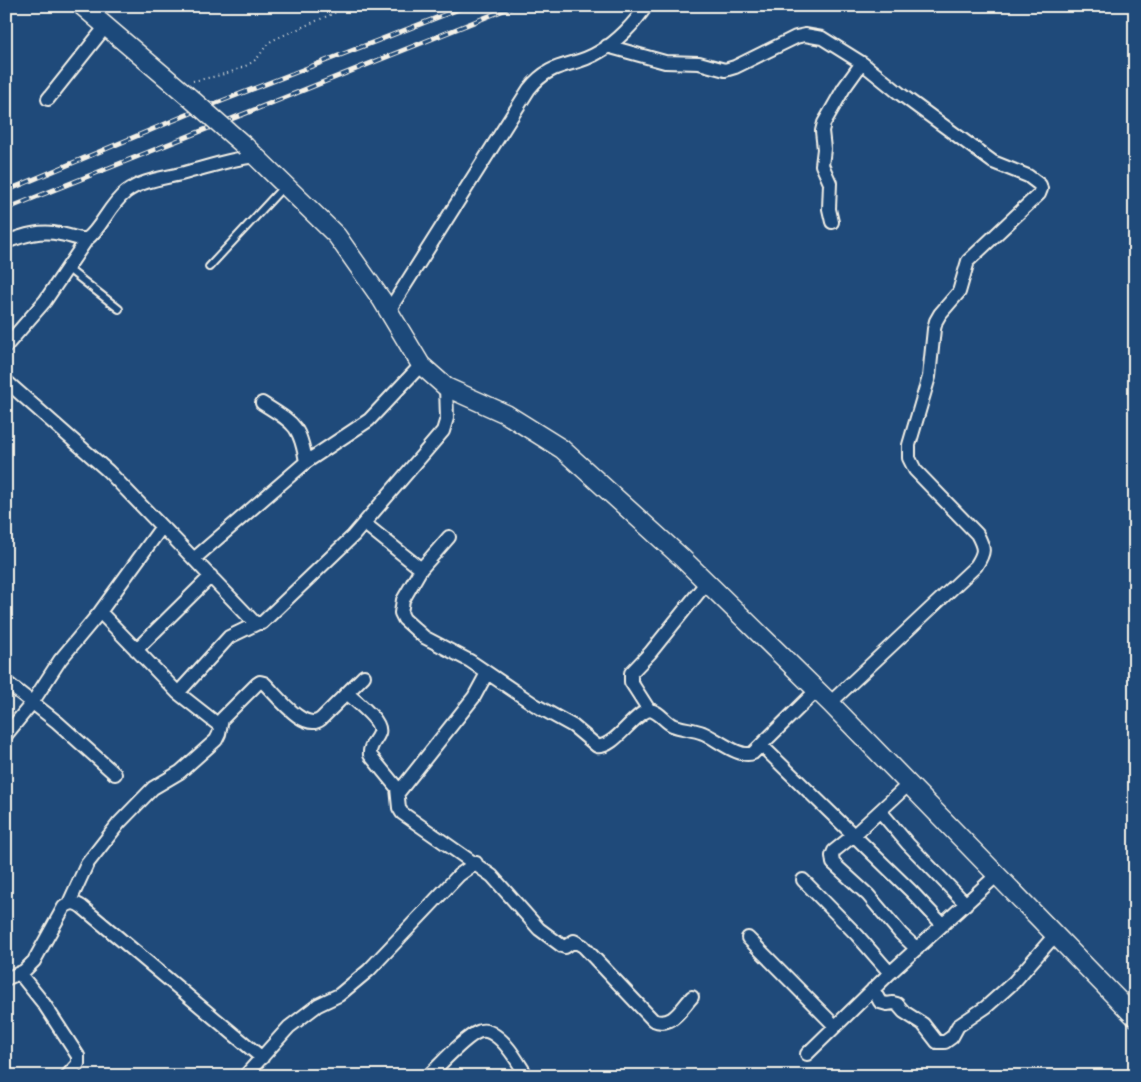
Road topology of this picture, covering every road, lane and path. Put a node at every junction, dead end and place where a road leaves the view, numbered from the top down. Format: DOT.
graph roads {
  1 [pos="82,6"];
  2 [pos="350,6"];
  3 [pos="646,6"];
  4 [pos="106,26"];
  5 [pos="607,46"];
  6 [pos="862,63"];
  7 [pos="174,84"];
  8 [pos="48,99"];
  9 [pos="251,151"];
  10 [pos="285,185"];
  11 [pos="832,222"];
  12 [pos="87,239"];
  13 [pos="6,242"];
  14 [pos="210,267"];
  15 [pos="67,268"];
  16 [pos="119,309"];
  17 [pos="388,312"];
  18 [pos="6,346"];
  19 [pos="421,365"];
  20 [pos="6,381"];
  21 [pos="446,387"];
  22 [pos="262,403"];
  23 [pos="306,462"];
  24 [pos="365,524"];
  25 [pos="163,528"];
  26 [pos="449,537"];
  27 [pos="194,558"];
  28 [pos="421,569"];
  29 [pos="211,576"];
  30 [pos="707,582"];
  31 [pos="100,612"];
  32 [pos="258,624"];
  33 [pos="136,650"];
  34 [pos="487,673"];
  35 [pos="364,676"];
  36 [pos="6,682"];
  37 [pos="817,690"];
  38 [pos="178,693"];
  39 [pos="347,693"];
  40 [pos="830,702"];
  41 [pos="32,703"];
  42 [pos="650,710"];
  43 [pos="220,726"];
  44 [pos="6,734"];
  45 [pos="761,745"];
  46 [pos="115,774"];
  47 [pos="909,784"];
  48 [pos="398,794"];
  49 [pos="880,811"];
  50 [pos="854,835"];
  51 [pos="476,863"];
  52 [pos="997,875"];
  53 [pos="803,880"];
  54 [pos="69,903"];
  55 [pos="966,904"];
  56 [pos="943,925"];
  57 [pos="1055,935"];
  58 [pos="748,938"];
  59 [pos="917,949"];
  60 [pos="890,973"];
  61 [pos="10,978"];
  62 [pos="873,989"];
  63 [pos="692,997"];
  64 [pos="1135,1016"];
  65 [pos="835,1026"];
  66 [pos="807,1054"];
  67 [pos="262,1058"];
  68 [pos="67,1076"];
  69 [pos="245,1076"];
  70 [pos="428,1076"];
  71 [pos="527,1076"];
  1 -- 4 [label="street"];
  2 -- 7 [label="path"];
  3 -- 5 [label="street"];
  4 -- 7 [label="street"];
  4 -- 8 [label="street"];
  5 -- 6 [label="street"];
  5 -- 17 [label="street"];
  6 -- 11 [label="street"];
  6 -- 40 [label="street"];
  7 -- 9 [label="street, bridge"];
  9 -- 10 [label="street"];
  9 -- 12 [label="street"];
  10 -- 14 [label="lane"];
  10 -- 17 [label="street"];
  12 -- 13 [label="street"];
  12 -- 15 [label="street"];
  15 -- 16 [label="lane"];
  15 -- 18 [label="street"];
  17 -- 19 [label="street"];
  19 -- 21 [label="street"];
  19 -- 23 [label="street"];
  20 -- 25 [label="street"];
  21 -- 24 [label="street"];
  21 -- 30 [label="street"];
  22 -- 23 [label="street"];
  23 -- 27 [label="street"];
  24 -- 28 [label="street"];
  24 -- 32 [label="street"];
  25 -- 27 [label="street"];
  25 -- 31 [label="street"];
  26 -- 28 [label="street"];
  27 -- 29 [label="street"];
  28 -- 34 [label="street"];
  29 -- 32 [label="street"];
  29 -- 33 [label="street"];
  30 -- 37 [label="street"];
  30 -- 42 [label="street"];
  31 -- 33 [label="street"];
  31 -- 41 [label="street"];
  32 -- 38 [label="street"];
  33 -- 38 [label="street"];
  34 -- 42 [label="street"];
  34 -- 48 [label="street"];
  35 -- 39 [label="street"];
  36 -- 41 [label="street"];
  37 -- 40 [label="street"];
  37 -- 45 [label="street"];
  38 -- 43 [label="street"];
  39 -- 43 [label="street"];
  39 -- 48 [label="street"];
  40 -- 47 [label="street"];
  41 -- 44 [label="street"];
  41 -- 46 [label="street"];
  42 -- 45 [label="street"];
  43 -- 54 [label="street"];
  45 -- 50 [label="street"];
  47 -- 49 [label="street"];
  47 -- 52 [label="street"];
  48 -- 51 [label="street"];
  49 -- 50 [label="street"];
  49 -- 55 [label="street"];
  50 -- 56 [label="street"];
  50 -- 59 [label="street"];
  51 -- 63 [label="street"];
  51 -- 67 [label="street"];
  52 -- 55 [label="street"];
  52 -- 57 [label="street"];
  53 -- 60 [label="street"];
  54 -- 61 [label="street"];
  54 -- 67 [label="street"];
  55 -- 56 [label="street"];
  56 -- 59 [label="street"];
  57 -- 62 [label="street"];
  57 -- 64 [label="street"];
  58 -- 65 [label="street"];
  59 -- 60 [label="street"];
  60 -- 62 [label="street"];
  61 -- 68 [label="street"];
  62 -- 65 [label="street"];
  65 -- 66 [label="street"];
  67 -- 69 [label="street"];
  70 -- 71 [label="street"];
}
